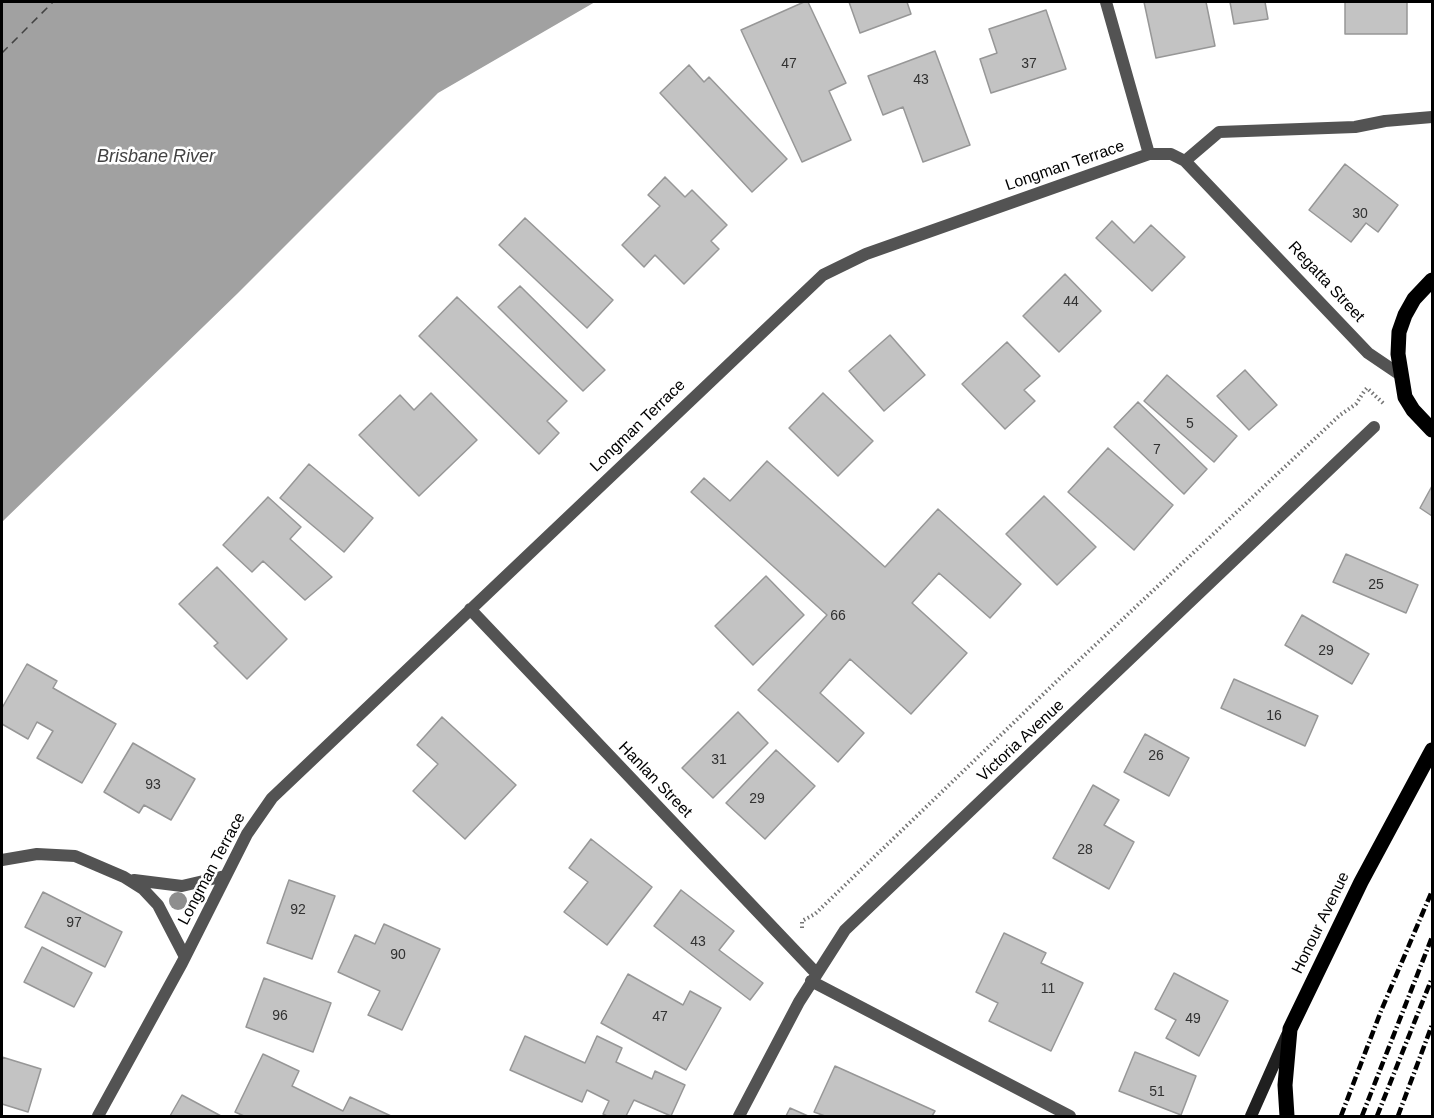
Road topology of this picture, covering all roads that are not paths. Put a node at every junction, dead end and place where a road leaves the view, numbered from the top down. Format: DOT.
graph roads {
  1 [pos="1106,2"];
  2 [pos="1432,117"];
  3 [pos="1149,154"];
  4 [pos="1185,161"];
  5 [pos="1432,280"];
  6 [pos="1399,375"];
  7 [pos="1374,427"];
  8 [pos="1432,430"];
  9 [pos="470,609"];
  10 [pos="1432,750"];
  11 [pos="2,860"];
  12 [pos="225,876"];
  13 [pos="124,877"];
  14 [pos="185,957"];
  15 [pos="814,977"];
  16 [pos="1290,1029"];
  17 [pos="98,1116"];
  18 [pos="739,1116"];
  19 [pos="1070,1116"];
  20 [pos="1251,1116"];
  21 [pos="1287,1116"];
  1 -- 3 [label="street"];
  2 -- 4 [label="street"];
  3 -- 4 [label="street, Longman Terrace"];
  3 -- 9 [label="street, Longman Terrace"];
  4 -- 6 [label="street, Regatta Street"];
  5 -- 6 [label="main road"];
  6 -- 8 [label="main road"];
  7 -- 15 [label="street, Victoria Avenue"];
  9 -- 12 [label="street, Longman Terrace"];
  9 -- 15 [label="street, Hanlan Street"];
  10 -- 16 [label="main road, Honour Avenue"];
  11 -- 13 [label="street"];
  12 -- 13 [label="street"];
  12 -- 14 [label="street, Longman Terrace"];
  13 -- 14 [label="street"];
  14 -- 17 [label="street, Longman Terrace"];
  15 -- 18 [label="street, Victoria Avenue"];
  15 -- 19 [label="street, Hanlan Street"];
  16 -- 20 [label="main road, Honour Avenue"];
  16 -- 21 [label="main road"];
}
